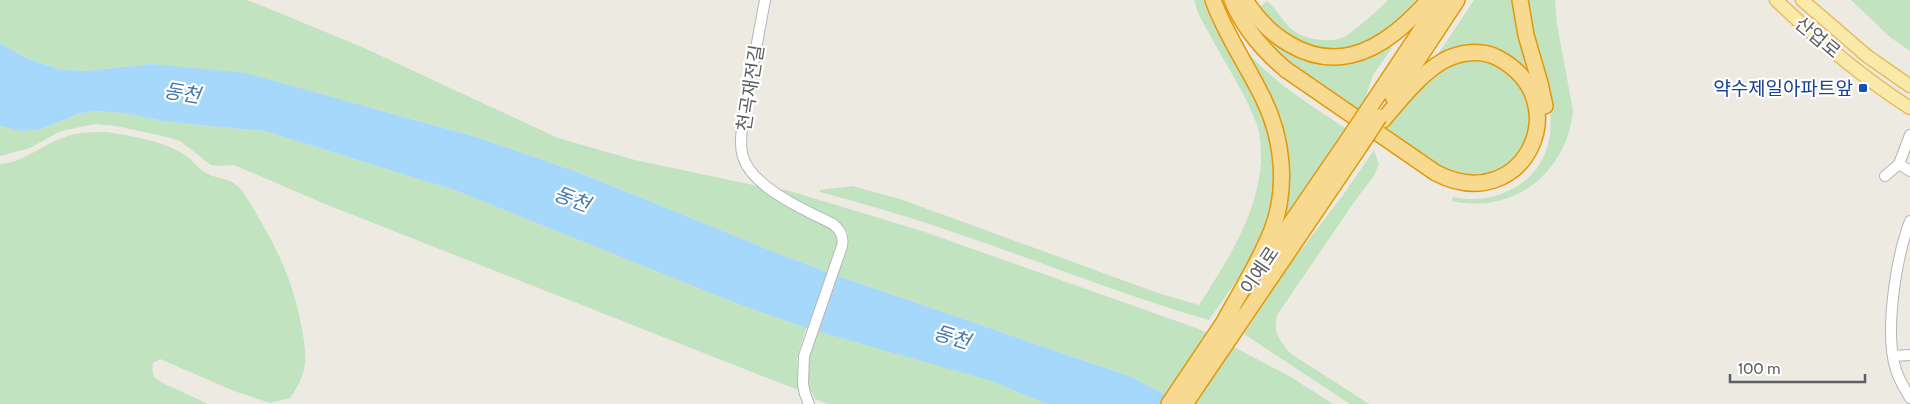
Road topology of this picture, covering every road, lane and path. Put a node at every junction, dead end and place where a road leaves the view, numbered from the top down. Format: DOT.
graph roads {
  1 [pos="765,0"];
  2 [pos="1213,0"];
  3 [pos="1223,0"];
  4 [pos="1232,0"];
  5 [pos="1245,0"];
  6 [pos="1429,0"];
  7 [pos="1441,0"];
  8 [pos="1457,0"];
  9 [pos="1520,0"];
  10 [pos="1776,0"];
  11 [pos="1802,0"];
  12 [pos="1910,86"];
  13 [pos="1910,108"];
  14 [pos="1377,116"];
  15 [pos="1910,135"];
  16 [pos="1898,164"];
  17 [pos="1910,171"];
  18 [pos="1884,176"];
  19 [pos="1910,222"];
  20 [pos="1232,321"];
  21 [pos="1908,355"];
  22 [pos="1893,356"];
  23 [pos="1910,398"];
  24 [pos="809,404"];
  25 [pos="1169,404"];
  26 [pos="1185,404"];
  1 -- 24 [label="street, 천곡재전길"];
  2 -- 20 [label="highway"];
  3 -- 9 [label="highway"];
  4 -- 14 [label="highway"];
  5 -- 6 [label="highway"];
  7 -- 14 [label="highway"];
  8 -- 14 [label="highway"];
  10 -- 13 [label="main road, 산업로"];
  11 -- 12 [label="main road, 산업로"];
  14 -- 20 [label="highway, 이예로, bridge"];
  15 -- 16 [label="street"];
  16 -- 17 [label="street"];
  16 -- 18 [label="street"];
  19 -- 22 [label="street"];
  20 -- 25 [label="highway, 이예로"];
  20 -- 26 [label="highway, 이예로"];
  21 -- 22 [label="street"];
  22 -- 23 [label="street"];
}
